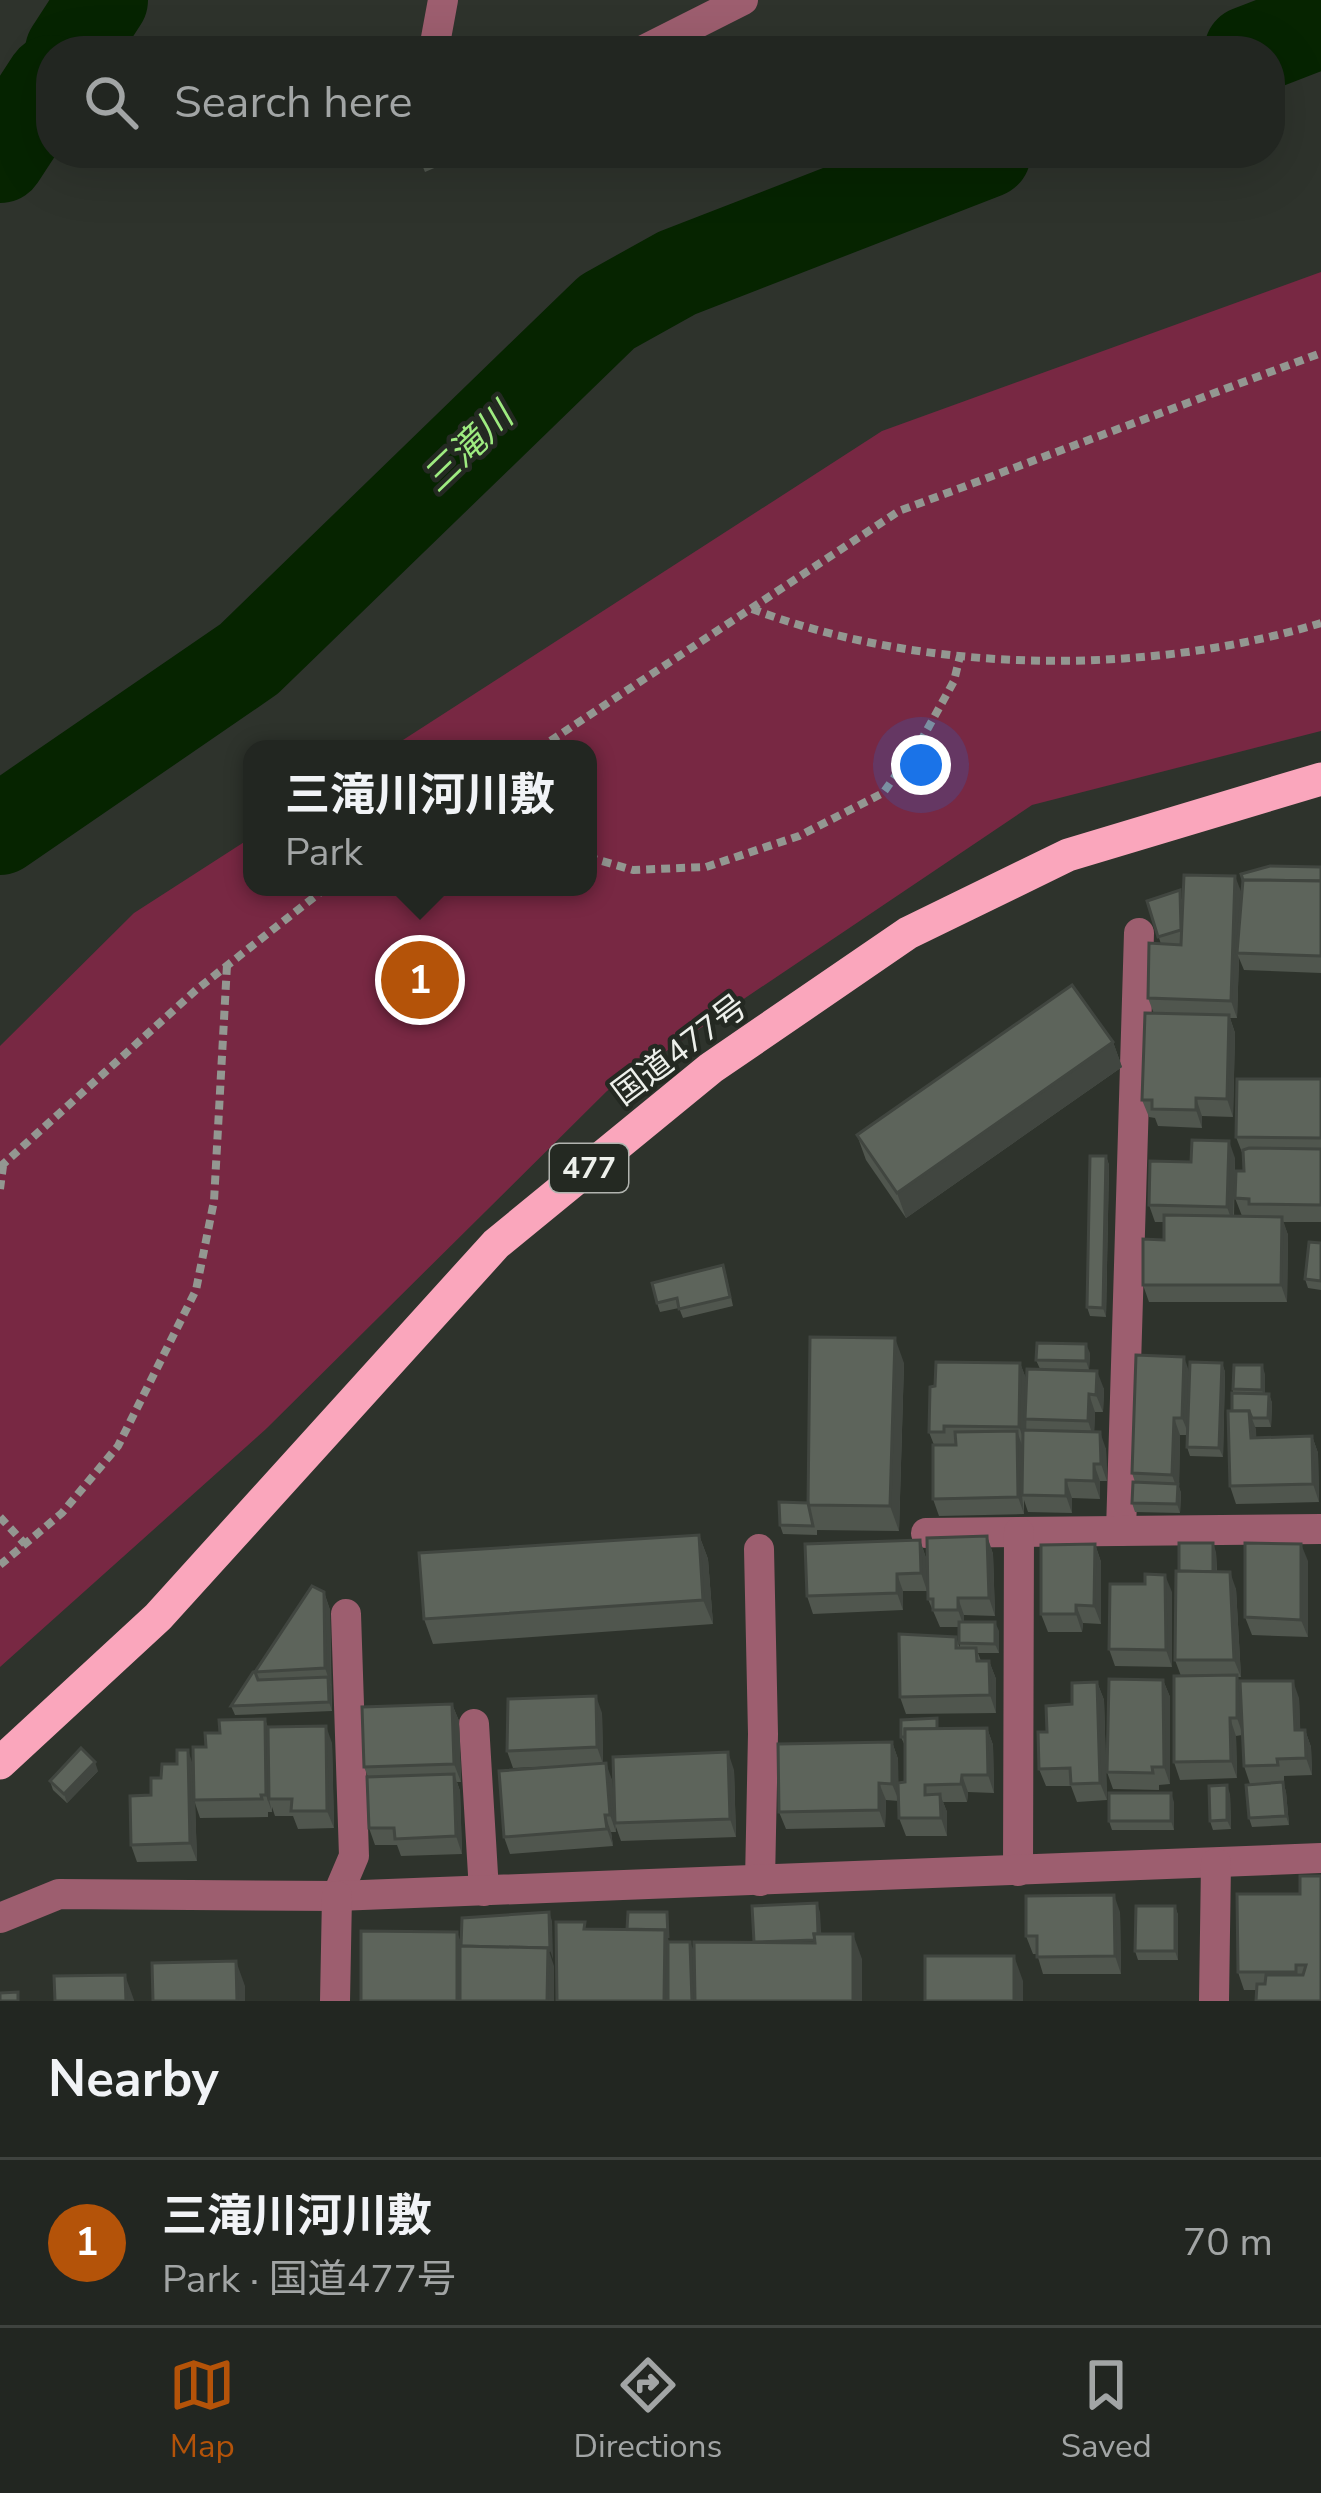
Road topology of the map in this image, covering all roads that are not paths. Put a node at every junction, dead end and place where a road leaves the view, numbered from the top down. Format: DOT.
graph roads {
  1 [pos="443,0"];
  2 [pos="743,0"];
  3 [pos="436,36"];
  4 [pos="672,36"];
  5 [pos="1321,779"];
  6 [pos="1139,933"];
  7 [pos="1321,1529"];
  8 [pos="1121,1531"];
  9 [pos="1019,1532"];
  10 [pos="926,1533"];
  11 [pos="759,1549"];
  12 [pos="346,1614"];
  13 [pos="474,1724"];
  14 [pos="0,1763"];
  15 [pos="1321,1858"];
  16 [pos="1216,1863"];
  17 [pos="1018,1871"];
  18 [pos="760,1881"];
  19 [pos="484,1891"];
  20 [pos="337,1896"];
  21 [pos="0,1918"];
  22 [pos="335,2001"];
  23 [pos="1214,2001"];
  1 -- 3 [label="street"];
  2 -- 4 [label="street"];
  5 -- 14 [label="highway, 国道477号 / 477"];
  6 -- 8 [label="street"];
  7 -- 8 [label="street"];
  8 -- 9 [label="street"];
  9 -- 10 [label="street"];
  9 -- 17 [label="street"];
  11 -- 18 [label="street"];
  12 -- 20 [label="street"];
  13 -- 19 [label="street"];
  15 -- 16 [label="street"];
  16 -- 17 [label="street"];
  16 -- 23 [label="street"];
  17 -- 18 [label="street"];
  18 -- 19 [label="street"];
  19 -- 20 [label="street"];
  20 -- 21 [label="street"];
  20 -- 22 [label="street"];
}
